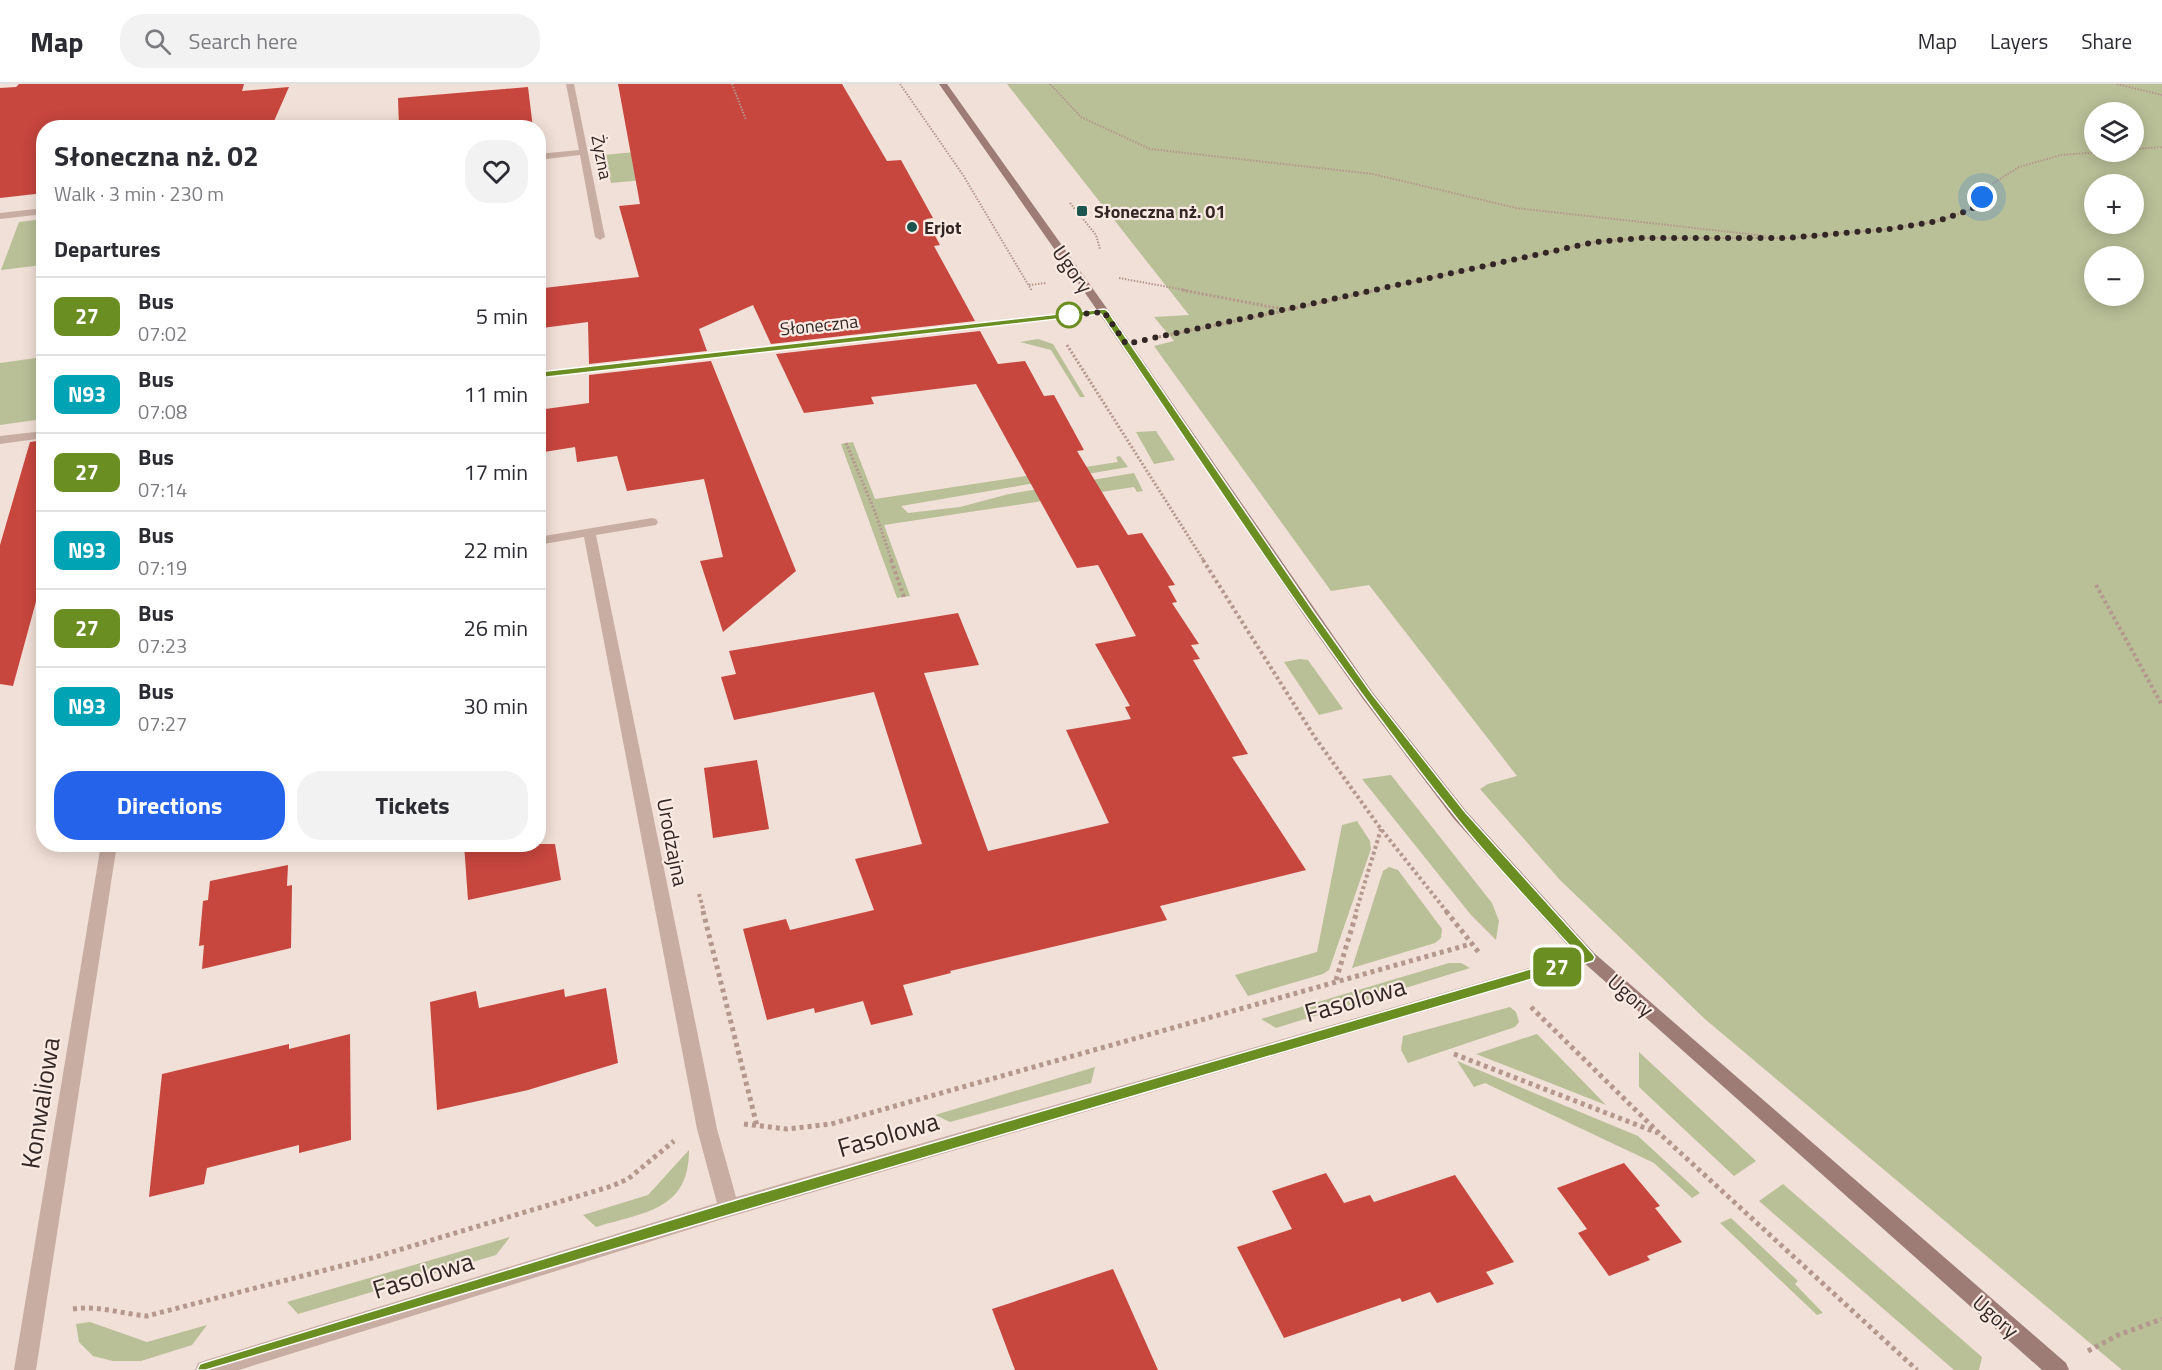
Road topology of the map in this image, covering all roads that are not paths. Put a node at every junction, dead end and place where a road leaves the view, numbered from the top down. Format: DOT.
graph roads {
  1 [pos="570,84"];
  2 [pos="943,84"];
  3 [pos="585,152"];
  4 [pos="546,156"];
  5 [pos="36,212"];
  6 [pos="0,216"];
  7 [pos="600,237"];
  8 [pos="1104,312"];
  9 [pos="546,374"];
  10 [pos="36,435"];
  11 [pos="0,440"];
  12 [pos="652,522"];
  13 [pos="589,532"];
  14 [pos="546,540"];
  15 [pos="108,852"];
  16 [pos="1588,957"];
  17 [pos="729,1208"];
  18 [pos="2057,1369"];
  19 [pos="25,1370"];
  20 [pos="206,1370"];
  1 -- 3 [label="street, Żyzna"];
  2 -- 8 [label="street, Ugory"];
  3 -- 4 [label="street"];
  3 -- 7 [label="street, Żyzna"];
  5 -- 6 [label="street"];
  8 -- 9 [label="street, Słoneczna"];
  8 -- 16 [label="street, Ugory"];
  10 -- 11 [label="street"];
  12 -- 13 [label="street"];
  13 -- 14 [label="street"];
  13 -- 17 [label="street, Urodzajna"];
  15 -- 19 [label="street, Konwaliowa"];
  16 -- 17 [label="street, Fasolowa"];
  16 -- 18 [label="street, Ugory"];
  17 -- 20 [label="street, Fasolowa"];
}
